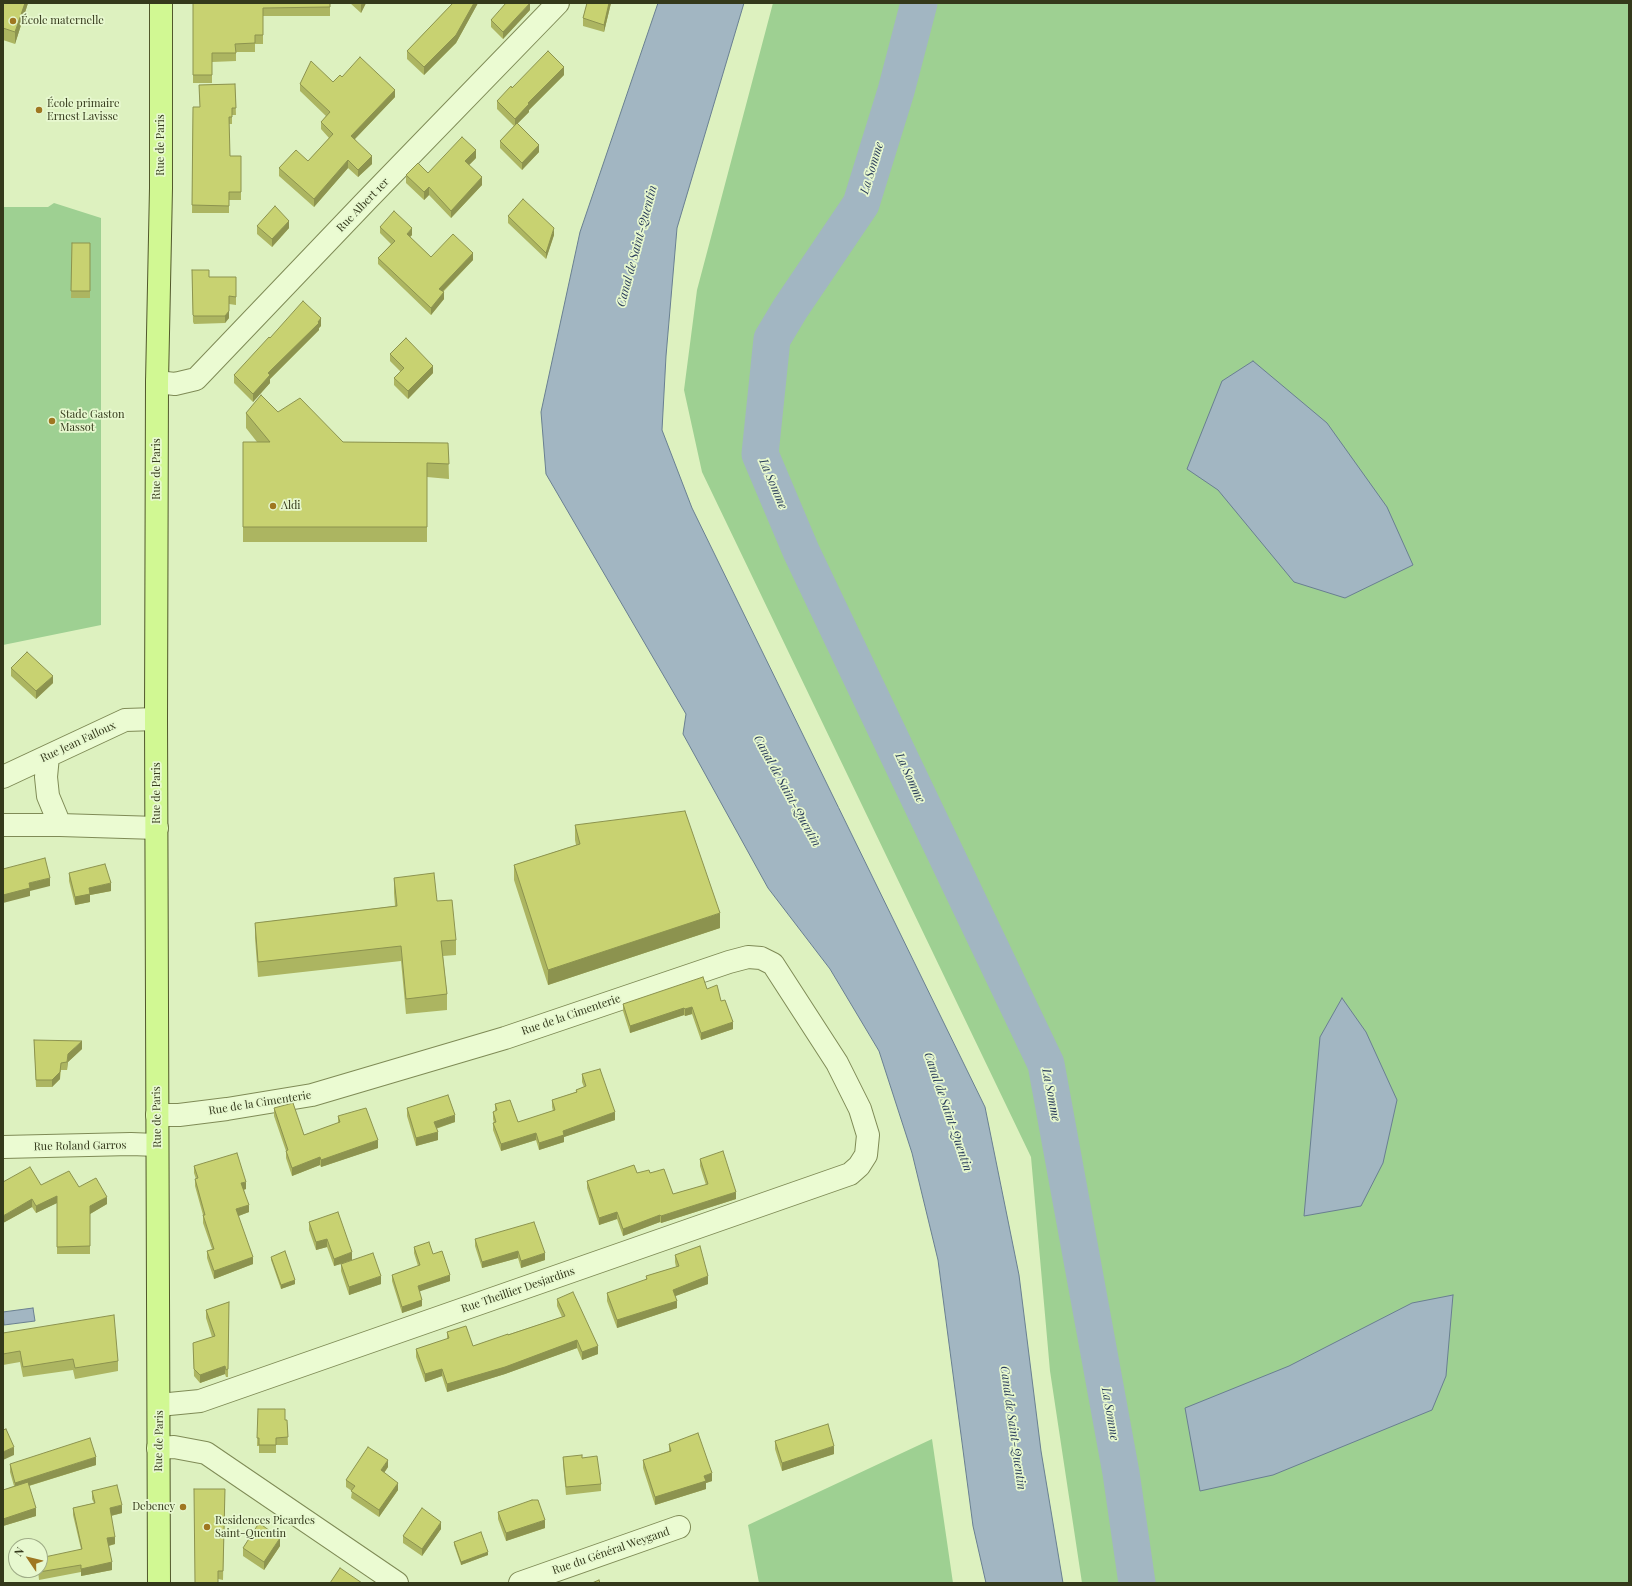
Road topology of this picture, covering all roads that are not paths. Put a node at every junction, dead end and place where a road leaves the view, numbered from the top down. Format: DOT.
graph roads {
  1 [pos="161,3"];
  2 [pos="558,3"];
  3 [pos="157,382"];
  4 [pos="156,719"];
  5 [pos="48,756"];
  6 [pos="3,777"];
  7 [pos="3,825"];
  8 [pos="60,825"];
  9 [pos="157,828"];
  10 [pos="157,1115"];
  11 [pos="157,1145"];
  12 [pos="3,1147"];
  13 [pos="866,1154"];
  14 [pos="159,1405"];
  15 [pos="158,1448"];
  16 [pos="678,1527"];
  17 [pos="159,1583"];
  18 [pos="397,1583"];
  19 [pos="520,1583"];
  1 -- 3 [label="main road, Rue de Paris"];
  2 -- 3 [label="street, Rue Albert 1er"];
  3 -- 4 [label="main road, Rue de Paris"];
  4 -- 5 [label="street, Rue Jean Falloux"];
  4 -- 9 [label="main road, Rue de Paris"];
  5 -- 6 [label="street, Rue Jean Falloux"];
  5 -- 8 [label="street"];
  7 -- 8 [label="street"];
  8 -- 9 [label="street"];
  9 -- 10 [label="main road, Rue de Paris"];
  10 -- 11 [label="main road, Rue de Paris"];
  10 -- 13 [label="street, Rue de la Cimenterie"];
  11 -- 12 [label="street, Rue Roland Garros"];
  11 -- 14 [label="main road, Rue de Paris"];
  13 -- 14 [label="street, Rue Theillier Desjardins"];
  14 -- 15 [label="main road, Rue de Paris"];
  15 -- 17 [label="main road, Rue de Paris"];
  15 -- 18 [label="street"];
  16 -- 19 [label="street, Rue du Général Weygand"];
}
